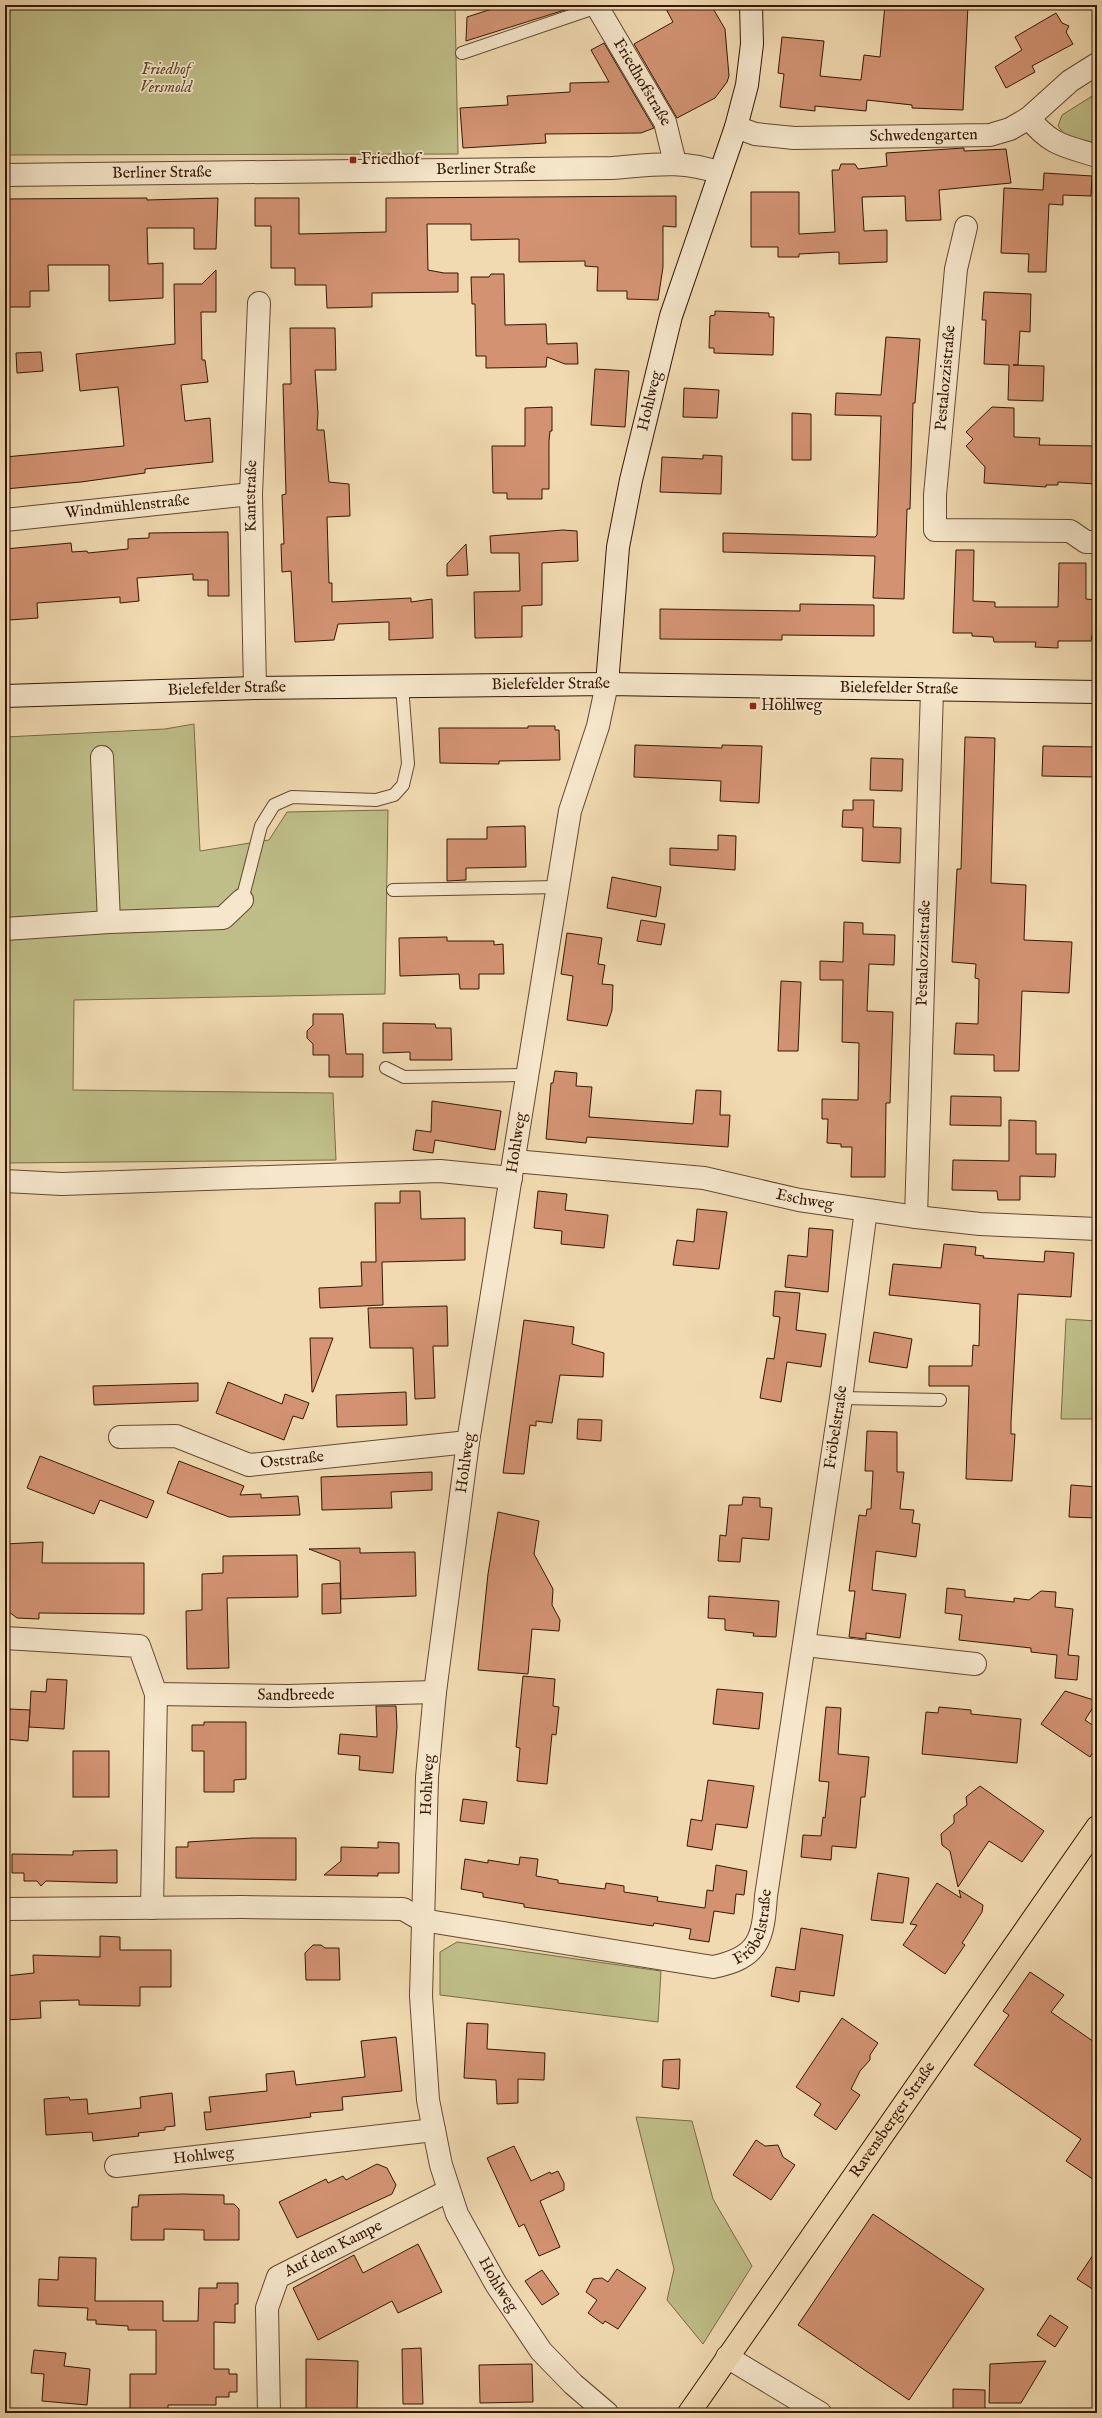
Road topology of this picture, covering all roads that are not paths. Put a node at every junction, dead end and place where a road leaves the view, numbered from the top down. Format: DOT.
graph roads {
  1 [pos="751,5"];
  2 [pos="599,6"];
  3 [pos="462,54"];
  4 [pos="1097,64"];
  5 [pos="1029,118"];
  6 [pos="736,127"];
  7 [pos="1097,156"];
  8 [pos="675,163"];
  9 [pos="720,173"];
  10 [pos="5,176"];
  11 [pos="966,227"];
  12 [pos="259,303"];
  13 [pos="250,494"];
  14 [pos="5,520"];
  15 [pos="1097,542"];
  16 [pos="607,684"];
  17 [pos="402,686"];
  18 [pos="255,688"];
  19 [pos="932,690"];
  20 [pos="1097,692"];
  21 [pos="5,696"];
  22 [pos="102,757"];
  23 [pos="557,887"];
  24 [pos="393,890"];
  25 [pos="242,900"];
  26 [pos="110,922"];
  27 [pos="5,929"];
  28 [pos="386,1068"];
  29 [pos="528,1075"];
  30 [pos="513,1169"];
  31 [pos="5,1181"];
  32 [pos="866,1210"];
  33 [pos="916,1217"];
  34 [pos="1097,1230"];
  35 [pos="842,1398"];
  36 [pos="940,1400"];
  37 [pos="120,1437"];
  38 [pos="468,1442"];
  39 [pos="5,1638"];
  40 [pos="805,1645"];
  41 [pos="975,1664"];
  42 [pos="435,1692"];
  43 [pos="156,1694"];
  44 [pos="1097,1827"];
  45 [pos="152,1908"];
  46 [pos="5,1909"];
  47 [pos="422,1920"];
  48 [pos="434,2130"];
  49 [pos="116,2166"];
  50 [pos="448,2191"];
  51 [pos="727,2357"];
  52 [pos="269,2413"];
  53 [pos="607,2413"];
  54 [pos="689,2413"];
  55 [pos="820,2413"];
  1 -- 6 [label="street"];
  2 -- 3 [label="lane"];
  2 -- 8 [label="street, Friedhofstraße"];
  4 -- 5 [label="street, Schwedengarten"];
  5 -- 6 [label="street, Schwedengarten"];
  5 -- 7 [label="street"];
  6 -- 9 [label="street"];
  8 -- 9 [label="street, Berliner Straße"];
  8 -- 10 [label="street, Berliner Straße"];
  9 -- 16 [label="street, Hohlweg"];
  11 -- 15 [label="street, Pestalozzistraße"];
  12 -- 13 [label="street, Kantstraße"];
  13 -- 14 [label="street, Windmühlenstraße"];
  13 -- 18 [label="street, Kantstraße"];
  16 -- 17 [label="street, Bielefelder Straße"];
  16 -- 19 [label="street, Bielefelder Straße"];
  16 -- 23 [label="street, Hohlweg"];
  17 -- 18 [label="street, Bielefelder Straße"];
  17 -- 25 [label="lane"];
  18 -- 21 [label="street, Bielefelder Straße"];
  19 -- 20 [label="street, Bielefelder Straße"];
  19 -- 33 [label="street, Pestalozzistraße"];
  22 -- 26 [label="street"];
  23 -- 24 [label="lane"];
  23 -- 29 [label="street, Hohlweg"];
  25 -- 26 [label="street"];
  26 -- 27 [label="street"];
  28 -- 29 [label="lane"];
  29 -- 30 [label="street, Hohlweg"];
  30 -- 31 [label="street, Eschweg"];
  30 -- 32 [label="street, Eschweg"];
  30 -- 38 [label="street, Hohlweg"];
  32 -- 33 [label="street, Eschweg"];
  32 -- 35 [label="street, Fröbelstraße"];
  33 -- 34 [label="street, Eschweg"];
  35 -- 36 [label="lane"];
  35 -- 40 [label="street, Fröbelstraße"];
  37 -- 38 [label="street, Oststraße"];
  38 -- 42 [label="street, Hohlweg"];
  39 -- 43 [label="street"];
  40 -- 41 [label="street"];
  40 -- 47 [label="street, Fröbelstraße"];
  42 -- 43 [label="street, Sandbreede"];
  42 -- 47 [label="street, Hohlweg"];
  43 -- 45 [label="street"];
  44 -- 51 [label="main road, Ravensberger Straße"];
  45 -- 46 [label="street"];
  45 -- 47 [label="street"];
  47 -- 48 [label="street, Hohlweg"];
  48 -- 49 [label="street, Hohlweg"];
  48 -- 50 [label="street, Hohlweg"];
  50 -- 52 [label="street, Auf dem Kampe"];
  50 -- 53 [label="street, Hohlweg"];
  51 -- 54 [label="main road, Ravensberger Straße"];
  51 -- 55 [label="street"];
}
